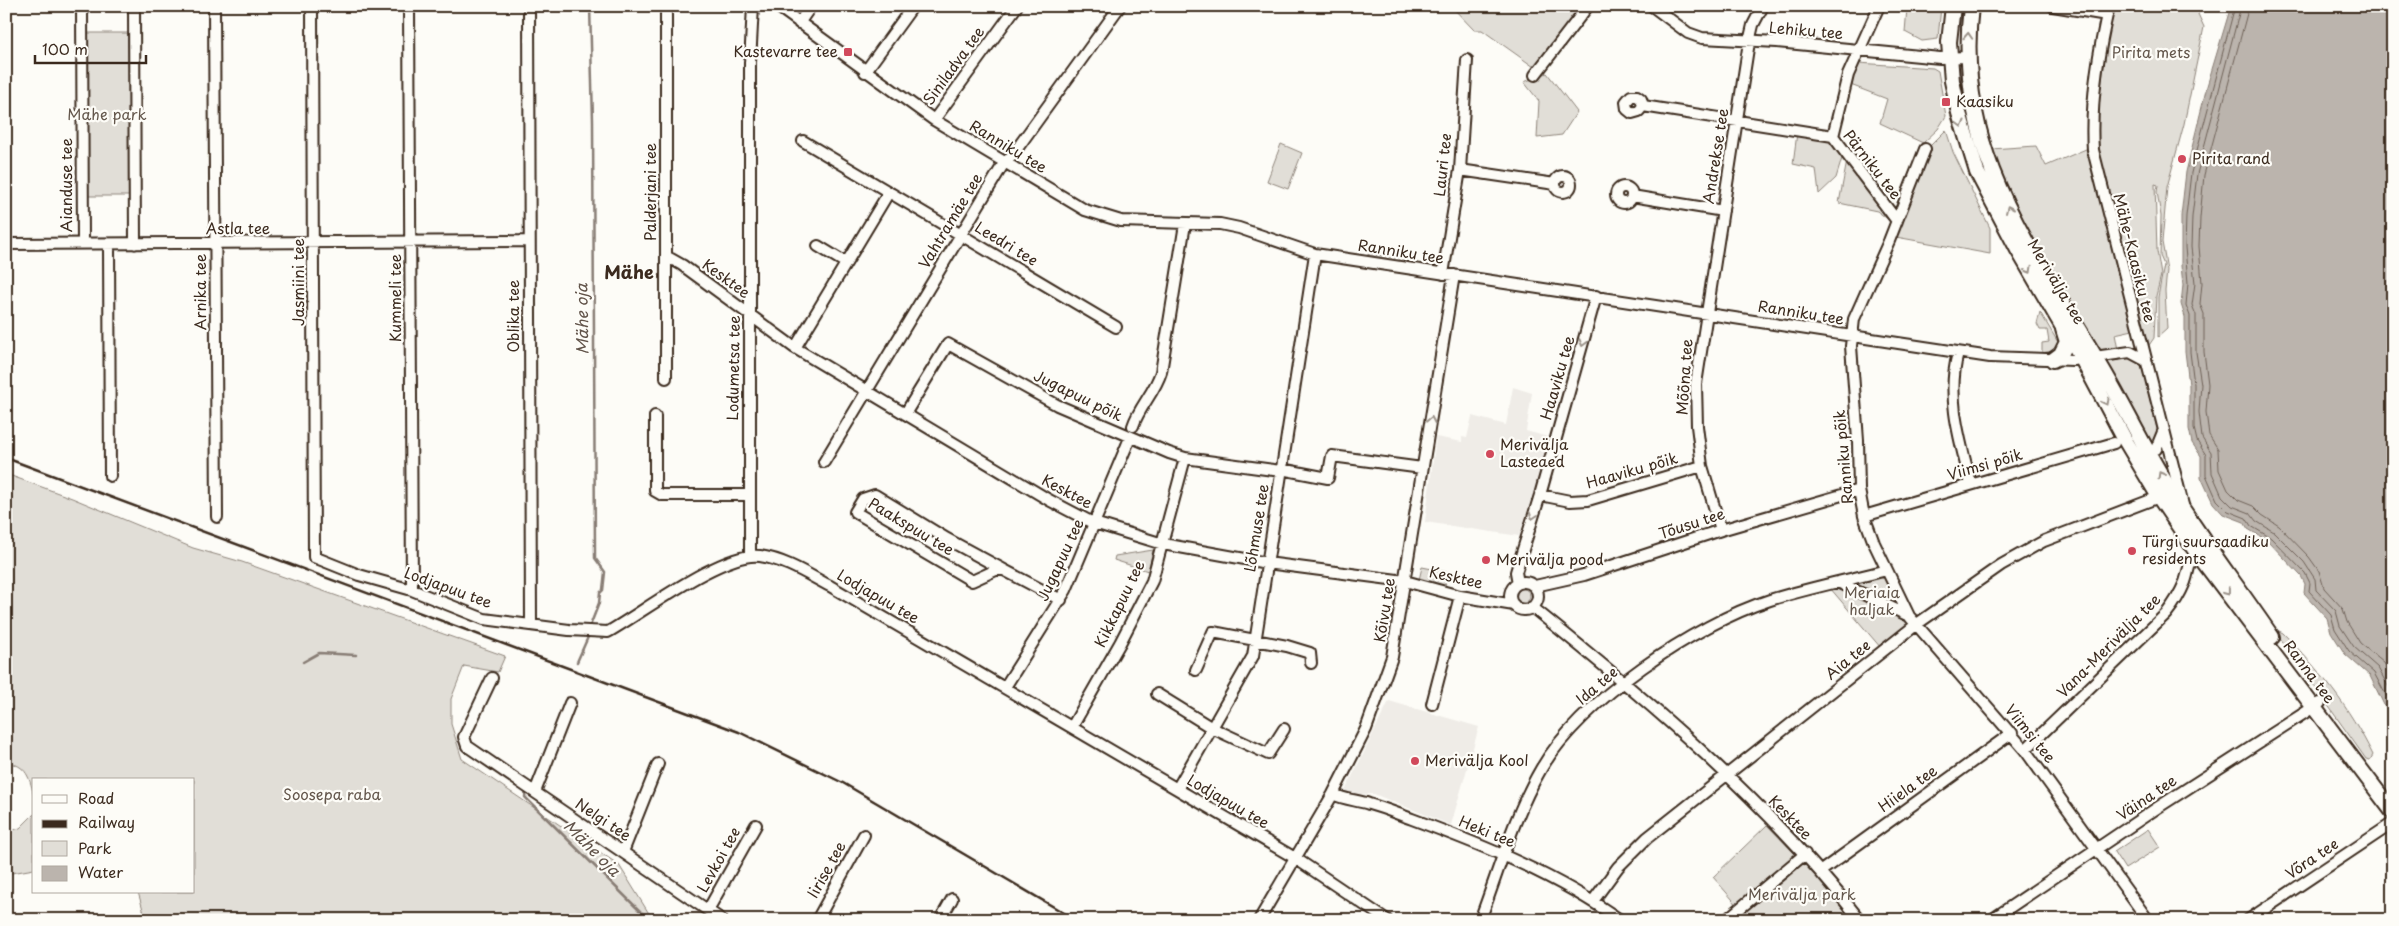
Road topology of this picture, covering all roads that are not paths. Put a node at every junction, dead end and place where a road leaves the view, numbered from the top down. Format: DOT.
graph roads {
  1 [pos="82,6"];
  2 [pos="134,6"];
  3 [pos="214,6"];
  4 [pos="312,6"];
  5 [pos="410,6"];
  6 [pos="529,6"];
  7 [pos="666,6"];
  8 [pos="777,6"];
  9 [pos="811,6"];
  10 [pos="913,6"];
  11 [pos="1016,6"];
  12 [pos="1120,6"];
  13 [pos="1588,6"];
  14 [pos="1652,6"];
  15 [pos="1763,6"];
  16 [pos="1879,6"];
  17 [pos="1953,6"];
  18 [pos="1971,6"];
  19 [pos="2054,6"];
  20 [pos="751,7"];
  21 [pos="2108,11"];
  22 [pos="799,23"];
  23 [pos="1749,42"];
  24 [pos="1857,51"];
  25 [pos="1968,57"];
  26 [pos="1950,58"];
  27 [pos="1467,60"];
  28 [pos="865,72"];
  29 [pos="1535,76"];
  30 [pos="1643,106"];
  31 [pos="934,120"];
  32 [pos="1737,122"];
  33 [pos="1833,136"];
  34 [pos="803,141"];
  35 [pos="1925,149"];
  36 [pos="1004,163"];
  37 [pos="1460,170"];
  38 [pos="1555,184"];
  39 [pos="889,192"];
  40 [pos="1632,196"];
  41 [pos="1723,211"];
  42 [pos="1897,221"];
  43 [pos="1185,224"];
  44 [pos="960,234"];
  45 [pos="529,241"];
  46 [pos="410,242"];
  47 [pos="6,244"];
  48 [pos="82,244"];
  49 [pos="110,244"];
  50 [pos="135,244"];
  51 [pos="215,244"];
  52 [pos="314,244"];
  53 [pos="818,246"];
  54 [pos="1315,254"];
  55 [pos="666,256"];
  56 [pos="846,263"];
  57 [pos="1443,274"];
  58 [pos="1454,275"];
  59 [pos="1596,296"];
  60 [pos="750,314"];
  61 [pos="1706,314"];
  62 [pos="2061,324"];
  63 [pos="1116,327"];
  64 [pos="2139,334"];
  65 [pos="1852,336"];
  66 [pos="795,348"];
  67 [pos="2130,352"];
  68 [pos="1958,353"];
  69 [pos="2089,358"];
  70 [pos="2053,360"];
  71 [pos="2145,360"];
  72 [pos="666,378"];
  73 [pos="866,392"];
  74 [pos="905,414"];
  75 [pos="655,416"];
  76 [pos="1133,426"];
  77 [pos="2163,432"];
  78 [pos="1130,438"];
  79 [pos="2120,441"];
  80 [pos="2148,452"];
  81 [pos="1185,458"];
  82 [pos="824,462"];
  83 [pos="1702,466"];
  84 [pos="1422,468"];
  85 [pos="1281,470"];
  86 [pos="110,476"];
  87 [pos="1971,484"];
  88 [pos="1859,490"];
  89 [pos="1540,495"];
  90 [pos="749,496"];
  91 [pos="2159,497"];
  92 [pos="2185,513"];
  93 [pos="1864,516"];
  94 [pos="217,517"];
  95 [pos="1096,523"];
  96 [pos="1721,530"];
  97 [pos="1163,544"];
  98 [pos="2202,549"];
  99 [pos="750,556"];
  100 [pos="314,557"];
  101 [pos="1267,563"];
  102 [pos="1004,570"];
  103 [pos="1887,570"];
  104 [pos="1405,582"];
  105 [pos="1838,582"];
  106 [pos="1518,583"];
  107 [pos="1535,586"];
  108 [pos="412,590"];
  109 [pos="1460,596"];
  110 [pos="1061,600"];
  111 [pos="1514,605"];
  112 [pos="1532,607"];
  113 [pos="1909,616"];
  114 [pos="1917,624"];
  115 [pos="531,626"];
  116 [pos="1256,641"];
  117 [pos="1311,663"];
  118 [pos="1196,670"];
  119 [pos="492,678"];
  120 [pos="1624,681"];
  121 [pos="1005,687"];
  122 [pos="1157,694"];
  123 [pos="570,703"];
  124 [pos="1432,704"];
  125 [pos="2317,705"];
  126 [pos="1072,727"];
  127 [pos="1212,728"];
  128 [pos="1284,729"];
  129 [pos="2012,733"];
  130 [pos="2026,750"];
  131 [pos="658,764"];
  132 [pos="1728,773"];
  133 [pos="1177,789"];
  134 [pos="535,792"];
  135 [pos="1333,794"];
  136 [pos="2393,800"];
  137 [pos="2393,812"];
  138 [pos="2393,823"];
  139 [pos="756,825"];
  140 [pos="864,835"];
  141 [pos="2098,848"];
  142 [pos="623,852"];
  143 [pos="1805,854"];
  144 [pos="1504,855"];
  145 [pos="1295,858"];
  146 [pos="1821,871"];
  147 [pos="952,899"];
  148 [pos="1593,900"];
  149 [pos="708,910"];
  150 [pos="722,920"];
  151 [pos="817,920"];
  152 [pos="940,920"];
  153 [pos="1259,920"];
  154 [pos="1387,920"];
  155 [pos="1480,920"];
  156 [pos="1620,920"];
  157 [pos="1726,920"];
  158 [pos="1860,920"];
  159 [pos="1991,920"];
  160 [pos="2148,920"];
  161 [pos="2248,920"];
  1 -- 48 [label="street, Aianduse tee"];
  2 -- 50 [label="street"];
  3 -- 51 [label="street, Arnika tee"];
  4 -- 52 [label="street, Jasmiini tee"];
  5 -- 46 [label="street, Kummeli tee"];
  6 -- 45 [label="street, Oblika tee"];
  7 -- 55 [label="street, Palderjani tee"];
  8 -- 22 [label="street, Ranniku tee"];
  9 -- 22 [label="street"];
  10 -- 28 [label="street"];
  11 -- 31 [label="street, Siniladva tee"];
  12 -- 36 [label="street, Vahtramäe tee"];
  13 -- 29 [label="street"];
  14 -- 23 [label="street, Lehiku tee"];
  15 -- 23 [label="street, Andrekse tee"];
  16 -- 24 [label="street"];
  17 -- 26 [label="main road, Merivälja tee"];
  25 -- 18 [label="main road, Merivälja tee, one-way"];
  19 -- 21 [label="street"];
  20 -- 60 [label="street, Lodumetsa tee"];
  21 -- 64 [label="street, Mähe-Kaasiku tee"];
  22 -- 28 [label="street, Ranniku tee"];
  23 -- 24 [label="street, Lehiku tee"];
  23 -- 32 [label="street, Andrekse tee"];
  24 -- 26 [label="street, Lehiku tee"];
  24 -- 33 [label="street"];
  25 -- 26 [label="street, Lehiku tee"];
  69 -- 25 [label="main road, Merivälja tee, one-way"];
  26 -- 62 [label="main road, Merivälja tee, one-way"];
  27 -- 37 [label="street, Lauri tee"];
  28 -- 31 [label="street, Ranniku tee"];
  30 -- 32 [label="street, Pärniku tee"];
  31 -- 36 [label="street, Ranniku tee"];
  32 -- 33 [label="street, Pärniku tee"];
  32 -- 41 [label="street, Andrekse tee"];
  33 -- 42 [label="street, Pärniku tee"];
  34 -- 39 [label="street, Leedri tee"];
  35 -- 42 [label="street, Ranniku põik"];
  36 -- 43 [label="street, Ranniku tee"];
  36 -- 44 [label="street, Vahtramäe tee"];
  37 -- 38 [label="street"];
  37 -- 57 [label="street, Lauri tee"];
  39 -- 44 [label="street, Leedri tee"];
  39 -- 56 [label="street"];
  40 -- 41 [label="street"];
  41 -- 61 [label="street, Andrekse tee"];
  42 -- 65 [label="street, Ranniku põik"];
  43 -- 54 [label="street, Ranniku tee"];
  43 -- 76 [label="street"];
  44 -- 63 [label="street, Leedri tee"];
  44 -- 73 [label="street, Vahtramäe tee"];
  45 -- 46 [label="street, Astla tee"];
  45 -- 115 [label="street, Oblika tee"];
  46 -- 52 [label="street, Astla tee"];
  46 -- 108 [label="street, Kummeli tee"];
  47 -- 48 [label="street, Astla tee"];
  48 -- 49 [label="street, Astla tee"];
  49 -- 50 [label="street, Astla tee"];
  49 -- 86 [label="street"];
  50 -- 51 [label="street, Astla tee"];
  51 -- 52 [label="street, Astla tee"];
  51 -- 94 [label="street, Arnika tee"];
  52 -- 100 [label="street, Jasmiini tee"];
  53 -- 56 [label="street"];
  54 -- 57 [label="street, Ranniku tee"];
  54 -- 85 [label="street, Lõhmuse tee"];
  55 -- 60 [label="street, Kesktee"];
  55 -- 72 [label="street, Palderjani tee"];
  56 -- 66 [label="street"];
  57 -- 58 [label="street, Ranniku tee"];
  58 -- 59 [label="street, Ranniku tee"];
  84 -- 58 [label="street, Kõivu tee, one-way"];
  59 -- 61 [label="street, Ranniku tee"];
  59 -- 89 [label="street, Haaviku tee, one-way"];
  60 -- 66 [label="street, Kesktee"];
  60 -- 90 [label="street, Lodumetsa tee"];
  61 -- 65 [label="street, Ranniku tee"];
  61 -- 83 [label="street, Mõõna tee"];
  62 -- 69 [label="main road, Merivälja tee"];
  62 -- 70 [label="main road"];
  64 -- 67 [label="street"];
  64 -- 71 [label="street, Mähe-Kaasiku tee"];
  65 -- 68 [label="street, Ranniku tee"];
  65 -- 88 [label="street, Ranniku põik"];
  66 -- 73 [label="street, Kesktee"];
  67 -- 69 [label="street, Ranniku tee"];
  67 -- 71 [label="street"];
  68 -- 70 [label="street, Ranniku tee"];
  68 -- 87 [label="street"];
  69 -- 70 [label="street, Ranniku tee"];
  69 -- 79 [label="main road, Merivälja tee, one-way"];
  69 -- 80 [label="main road, Merivälja tee"];
  71 -- 77 [label="street, Mähe-Kaasiku tee"];
  73 -- 74 [label="street, Kesktee"];
  73 -- 82 [label="street, Vahtramäe tee"];
  74 -- 78 [label="street, Jugapuu põik"];
  74 -- 95 [label="street, Kesktee"];
  75 -- 90 [label="street"];
  77 -- 80 [label="street"];
  77 -- 92 [label="street, Mähe-Kaasiku tee"];
  78 -- 81 [label="street, Jugapuu põik"];
  78 -- 95 [label="street, Jugapuu tee"];
  79 -- 80 [label="street"];
  79 -- 87 [label="street, Viimsi põik"];
  79 -- 91 [label="main road, Merivälja tee"];
  92 -- 80 [label="main road, Merivälja tee, one-way"];
  81 -- 85 [label="street, Jugapuu põik"];
  81 -- 97 [label="street, Kikkapuu tee"];
  83 -- 89 [label="street, Haaviku põik"];
  83 -- 96 [label="street, Mõõna tee"];
  84 -- 85 [label="street, Jugapuu põik"];
  84 -- 104 [label="street, Kõivu tee"];
  85 -- 101 [label="street, Lõhmuse tee"];
  87 -- 93 [label="street, Viimsi põik"];
  88 -- 93 [label="street, Ranniku põik"];
  88 -- 96 [label="street, Tõusu tee"];
  89 -- 106 [label="street, Haaviku tee, one-way"];
  90 -- 99 [label="street, Lodumetsa tee"];
  91 -- 98 [label="main road, Merivälja tee"];
  91 -- 114 [label="street, Aia tee"];
  92 -- 98 [label="main road, Merivälja tee"];
  93 -- 103 [label="street, Ranniku põik"];
  95 -- 97 [label="street, Kesktee"];
  95 -- 110 [label="street, Jugapuu tee"];
  96 -- 107 [label="street, Tõusu tee"];
  97 -- 101 [label="street, Kesktee"];
  97 -- 126 [label="street, Kikkapuu tee"];
  98 -- 125 [label="main road, Ranna tee"];
  98 -- 130 [label="street, Vana-Merivälja tee"];
  99 -- 115 [label="street, Lodjapuu tee"];
  99 -- 121 [label="street, Lodjapuu tee"];
  100 -- 108 [label="street, Lodjapuu tee"];
  101 -- 104 [label="street, Kesktee"];
  101 -- 116 [label="street, Lõhmuse tee"];
  102 -- 102 [label="street, Paakspuu tee"];
  102 -- 110 [label="street, Paakspuu tee"];
  103 -- 105 [label="street, Ida tee"];
  103 -- 113 [label="street, Viimsi tee"];
  104 -- 109 [label="street, Kesktee"];
  104 -- 135 [label="street, Kõivu tee"];
  105 -- 113 [label="street"];
  105 -- 120 [label="street, Ida tee"];
  106 -- 107 [label="street"];
  106 -- 111 [label="street"];
  107 -- 112 [label="street"];
  108 -- 115 [label="street, Lodjapuu tee"];
  109 -- 111 [label="street, Kesktee"];
  109 -- 124 [label="street"];
  110 -- 121 [label="street, Jugapuu tee"];
  111 -- 112 [label="street"];
  112 -- 120 [label="street, Kesktee"];
  113 -- 114 [label="street, Viimsi tee"];
  114 -- 129 [label="street, Viimsi tee"];
  114 -- 132 [label="street, Aia tee"];
  116 -- 117 [label="street"];
  116 -- 118 [label="street"];
  116 -- 127 [label="street, Lõhmuse tee"];
  119 -- 134 [label="street, Nelgi tee"];
  120 -- 132 [label="street, Kesktee"];
  120 -- 144 [label="street, Ida tee"];
  121 -- 126 [label="street, Lodjapuu tee"];
  122 -- 127 [label="street"];
  123 -- 134 [label="street"];
  125 -- 136 [label="main road, Ranna tee"];
  125 -- 137 [label="main road, Ranna tee"];
  125 -- 141 [label="street, Väina tee"];
  126 -- 133 [label="street, Lodjapuu tee"];
  127 -- 128 [label="street"];
  127 -- 133 [label="street, Lõhmuse tee"];
  129 -- 130 [label="street, Viimsi tee"];
  129 -- 146 [label="street, Hiiela tee"];
  130 -- 141 [label="street, Viimsi tee"];
  131 -- 142 [label="street"];
  132 -- 143 [label="street, Kesktee"];
  132 -- 148 [label="street, Aia tee"];
  133 -- 145 [label="street, Lodjapuu tee"];
  134 -- 142 [label="street, Nelgi tee"];
  135 -- 144 [label="street, Heki tee"];
  135 -- 145 [label="street, Kõivu tee"];
  138 -- 161 [label="street, Võra tee"];
  139 -- 149 [label="street, Levkoi tee"];
  140 -- 151 [label="street, Iirise tee"];
  141 -- 159 [label="street, Väina tee"];
  141 -- 160 [label="street, Viimsi tee"];
  142 -- 149 [label="street, Nelgi tee"];
  143 -- 146 [label="street, Kesktee"];
  143 -- 157 [label="street"];
  144 -- 148 [label="street, Heki tee"];
  144 -- 155 [label="street, Ida tee"];
  145 -- 153 [label="street, Kõivu tee"];
  145 -- 154 [label="street, Lodjapuu tee"];
  146 -- 158 [label="street, Kesktee"];
  147 -- 152 [label="street"];
  148 -- 156 [label="street, Heki tee"];
  149 -- 150 [label="street, Nelgi tee"];
}
